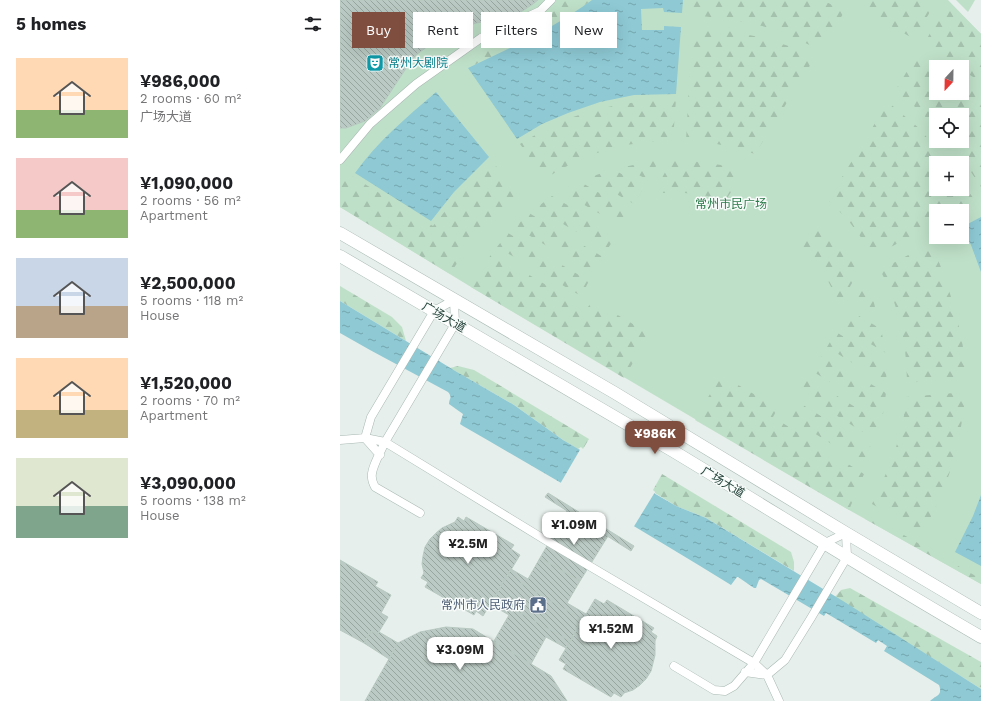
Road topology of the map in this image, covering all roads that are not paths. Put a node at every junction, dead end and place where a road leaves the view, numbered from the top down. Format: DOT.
graph roads {
  1 [pos="551,0"];
  2 [pos="341,156"];
  3 [pos="340,233"];
  4 [pos="340,256"];
  5 [pos="454,300"];
  6 [pos="434,312"];
  7 [pos="455,324"];
  8 [pos="365,438"];
  9 [pos="340,440"];
  10 [pos="385,442"];
  11 [pos="380,455"];
  12 [pos="420,513"];
  13 [pos="846,534"];
  14 [pos="825,543"];
  15 [pos="847,557"];
  16 [pos="981,613"];
  17 [pos="981,637"];
  18 [pos="754,662"];
  19 [pos="674,666"];
  20 [pos="745,672"];
  21 [pos="767,675"];
  22 [pos="779,701"];
  1 -- 2 [label="lane"];
  3 -- 5 [label="street, 广场大道"];
  4 -- 6 [label="street, 广场大道"];
  5 -- 6 [label="lane"];
  5 -- 7 [label="lane"];
  5 -- 13 [label="street, 广场大道"];
  6 -- 7 [label="street, 广场大道"];
  6 -- 8 [label="lane"];
  7 -- 10 [label="lane"];
  7 -- 14 [label="street, 广场大道"];
  8 -- 9 [label="lane"];
  8 -- 10 [label="lane"];
  8 -- 11 [label="lane"];
  10 -- 11 [label="lane"];
  10 -- 18 [label="lane"];
  11 -- 12 [label="lane"];
  13 -- 14 [label="lane"];
  13 -- 15 [label="lane"];
  13 -- 16 [label="street, 广场大道"];
  14 -- 15 [label="street, 广场大道"];
  14 -- 18 [label="lane"];
  15 -- 17 [label="street, 广场大道"];
  15 -- 21 [label="lane"];
  18 -- 20 [label="lane"];
  18 -- 21 [label="lane"];
  19 -- 20 [label="lane"];
  20 -- 21 [label="lane"];
  21 -- 22 [label="lane"];
}
